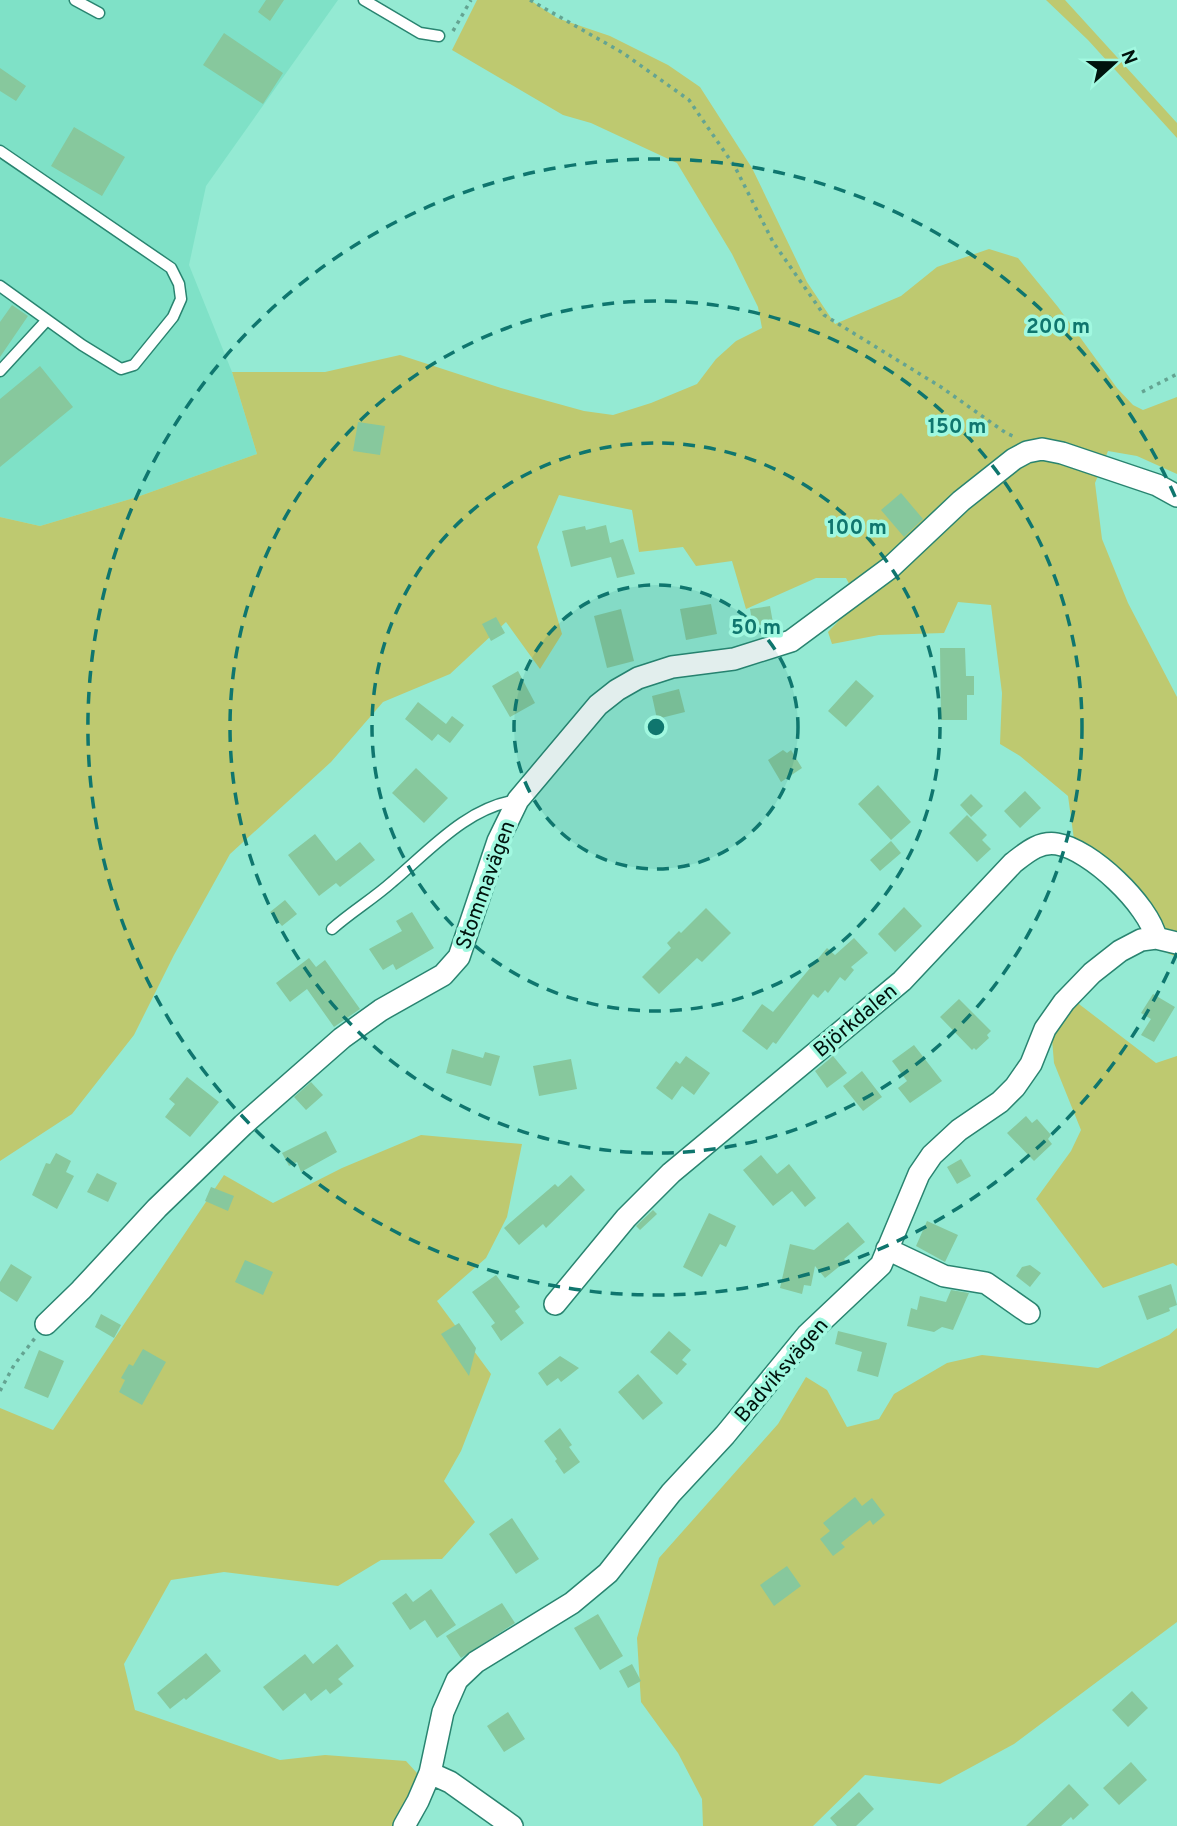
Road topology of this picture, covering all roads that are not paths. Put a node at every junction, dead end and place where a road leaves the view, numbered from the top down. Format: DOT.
graph roads {
  1 [pos="75,0"];
  2 [pos="364,0"];
  3 [pos="99,13"];
  4 [pos="439,36"];
  5 [pos="0,151"];
  6 [pos="0,286"];
  7 [pos="47,320"];
  8 [pos="0,371"];
  9 [pos="1177,496"];
  10 [pos="518,800"];
  11 [pos="332,929"];
  12 [pos="1156,938"];
  13 [pos="1177,943"];
  14 [pos="887,1249"];
  15 [pos="555,1304"];
  16 [pos="1029,1313"];
  17 [pos="46,1324"];
  18 [pos="430,1773"];
  19 [pos="404,1826"];
  20 [pos="512,1826"];
  1 -- 3 [label="lane"];
  2 -- 4 [label="lane"];
  5 -- 7 [label="lane"];
  6 -- 7 [label="lane"];
  7 -- 8 [label="lane"];
  9 -- 10 [label="street, Stommavägen"];
  10 -- 11 [label="lane"];
  10 -- 17 [label="street, Stommavägen"];
  12 -- 13 [label="street"];
  12 -- 14 [label="street, Badviksvägen"];
  12 -- 15 [label="street, Björkdalen"];
  14 -- 16 [label="street"];
  14 -- 18 [label="street, Badviksvägen"];
  18 -- 19 [label="street, Badviksvägen"];
  18 -- 20 [label="street"];
}
